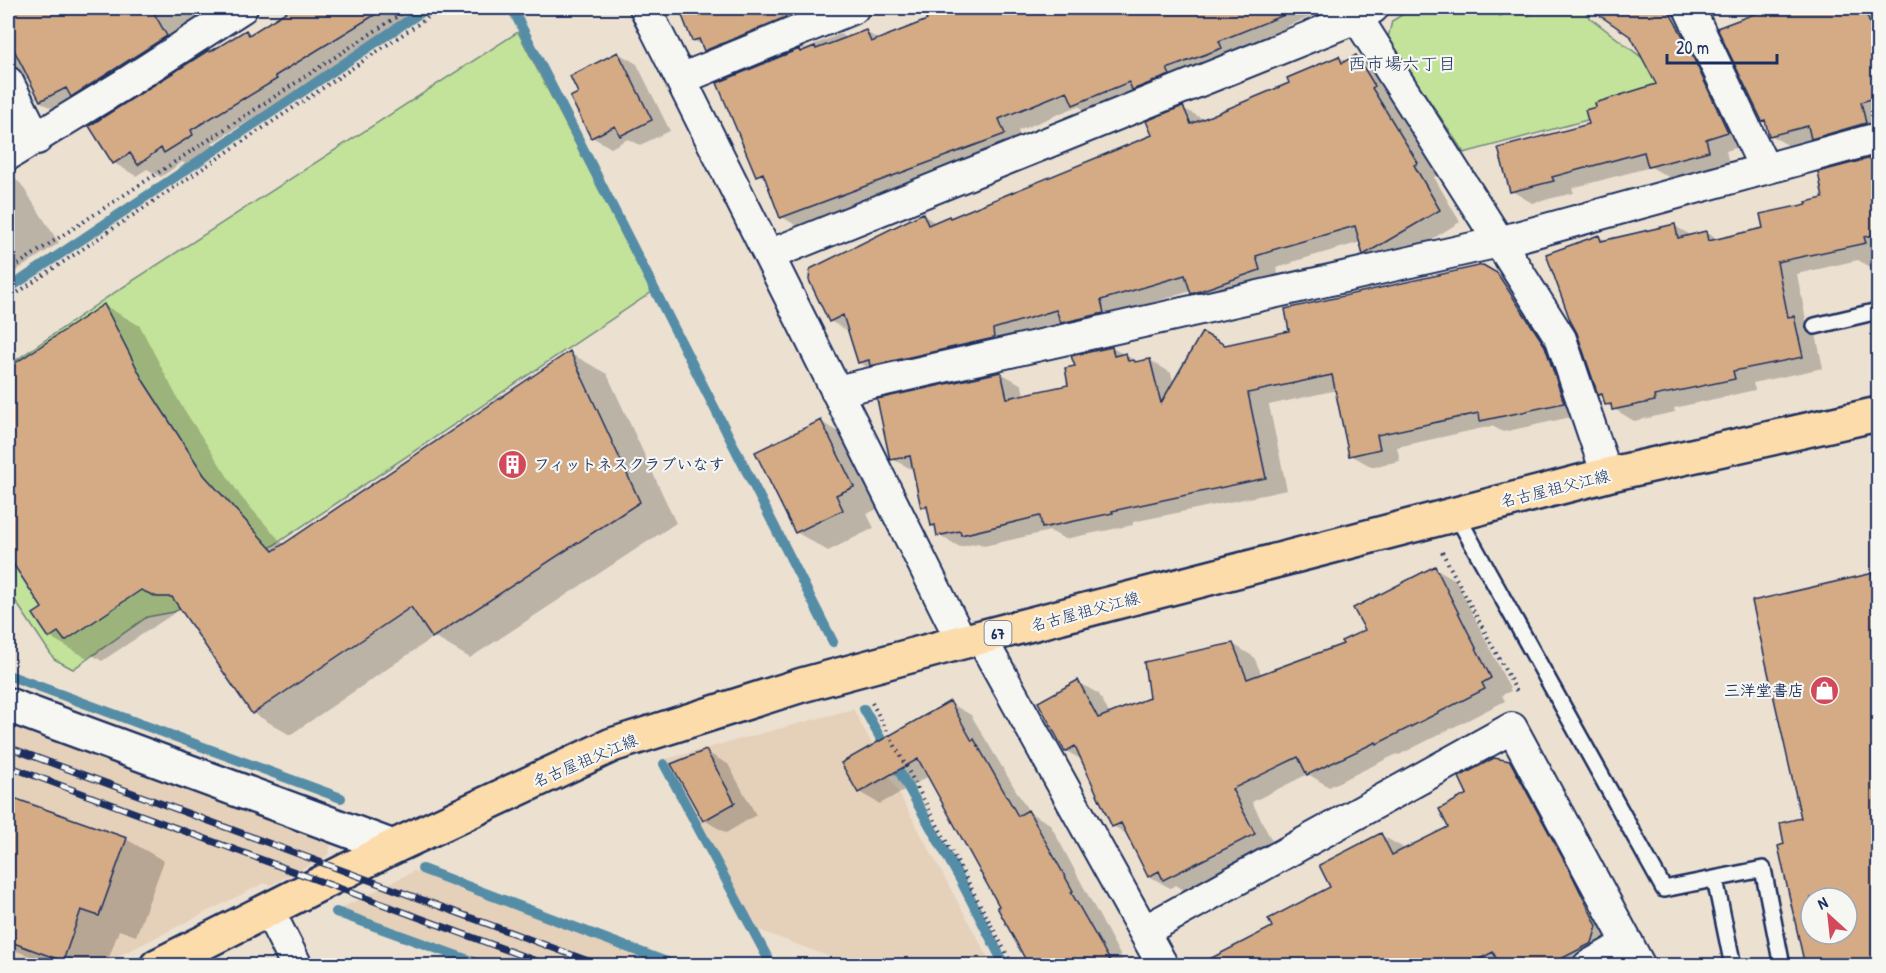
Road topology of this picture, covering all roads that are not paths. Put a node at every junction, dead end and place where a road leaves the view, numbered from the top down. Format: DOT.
graph roads {
  1 [pos="242,8"];
  2 [pos="645,8"];
  3 [pos="854,8"];
  4 [pos="1695,9"];
  5 [pos="1360,11"];
  6 [pos="681,79"];
  7 [pos="8,82"];
  8 [pos="1878,138"];
  9 [pos="37,139"];
  10 [pos="8,155"];
  11 [pos="1765,169"];
  12 [pos="1499,242"];
  13 [pos="769,255"];
  14 [pos="1878,313"];
  15 [pos="1815,326"];
  16 [pos="836,391"];
  17 [pos="1878,414"];
  18 [pos="1607,475"];
  19 [pos="1441,518"];
  20 [pos="972,640"];
  21 [pos="8,705"];
  22 [pos="393,847"];
  23 [pos="1715,879"];
  24 [pos="268,909"];
  25 [pos="1144,931"];
  26 [pos="1634,954"];
  27 [pos="157,966"];
  28 [pos="297,966"];
  29 [pos="1163,966"];
  30 [pos="1588,966"];
  31 [pos="1733,966"];
  32 [pos="1782,966"];
  1 -- 9 [label="street"];
  2 -- 6 [label="street"];
  3 -- 6 [label="street"];
  4 -- 11 [label="street"];
  5 -- 12 [label="street"];
  5 -- 13 [label="street"];
  6 -- 13 [label="street"];
  7 -- 9 [label="street"];
  8 -- 11 [label="street"];
  9 -- 10 [label="street"];
  11 -- 12 [label="street"];
  12 -- 16 [label="street"];
  12 -- 18 [label="street"];
  13 -- 16 [label="street"];
  14 -- 15 [label="lane"];
  16 -- 20 [label="street"];
  17 -- 18 [label="main road, 名古屋祖父江線 / 67"];
  18 -- 19 [label="main road, 名古屋祖父江線 / 67"];
  19 -- 20 [label="main road, 名古屋祖父江線 / 67"];
  19 -- 23 [label="lane"];
  20 -- 22 [label="main road, 名古屋祖父江線 / 67"];
  20 -- 25 [label="street"];
  21 -- 22 [label="street"];
  22 -- 24 [label="main road, 名古屋祖父江線 / 67"];
  23 -- 31 [label="lane"];
  23 -- 32 [label="lane"];
  24 -- 27 [label="main road, 名古屋祖父江線 / 67"];
  24 -- 28 [label="street"];
  25 -- 26 [label="street"];
  25 -- 29 [label="street"];
  26 -- 30 [label="street"];
}
